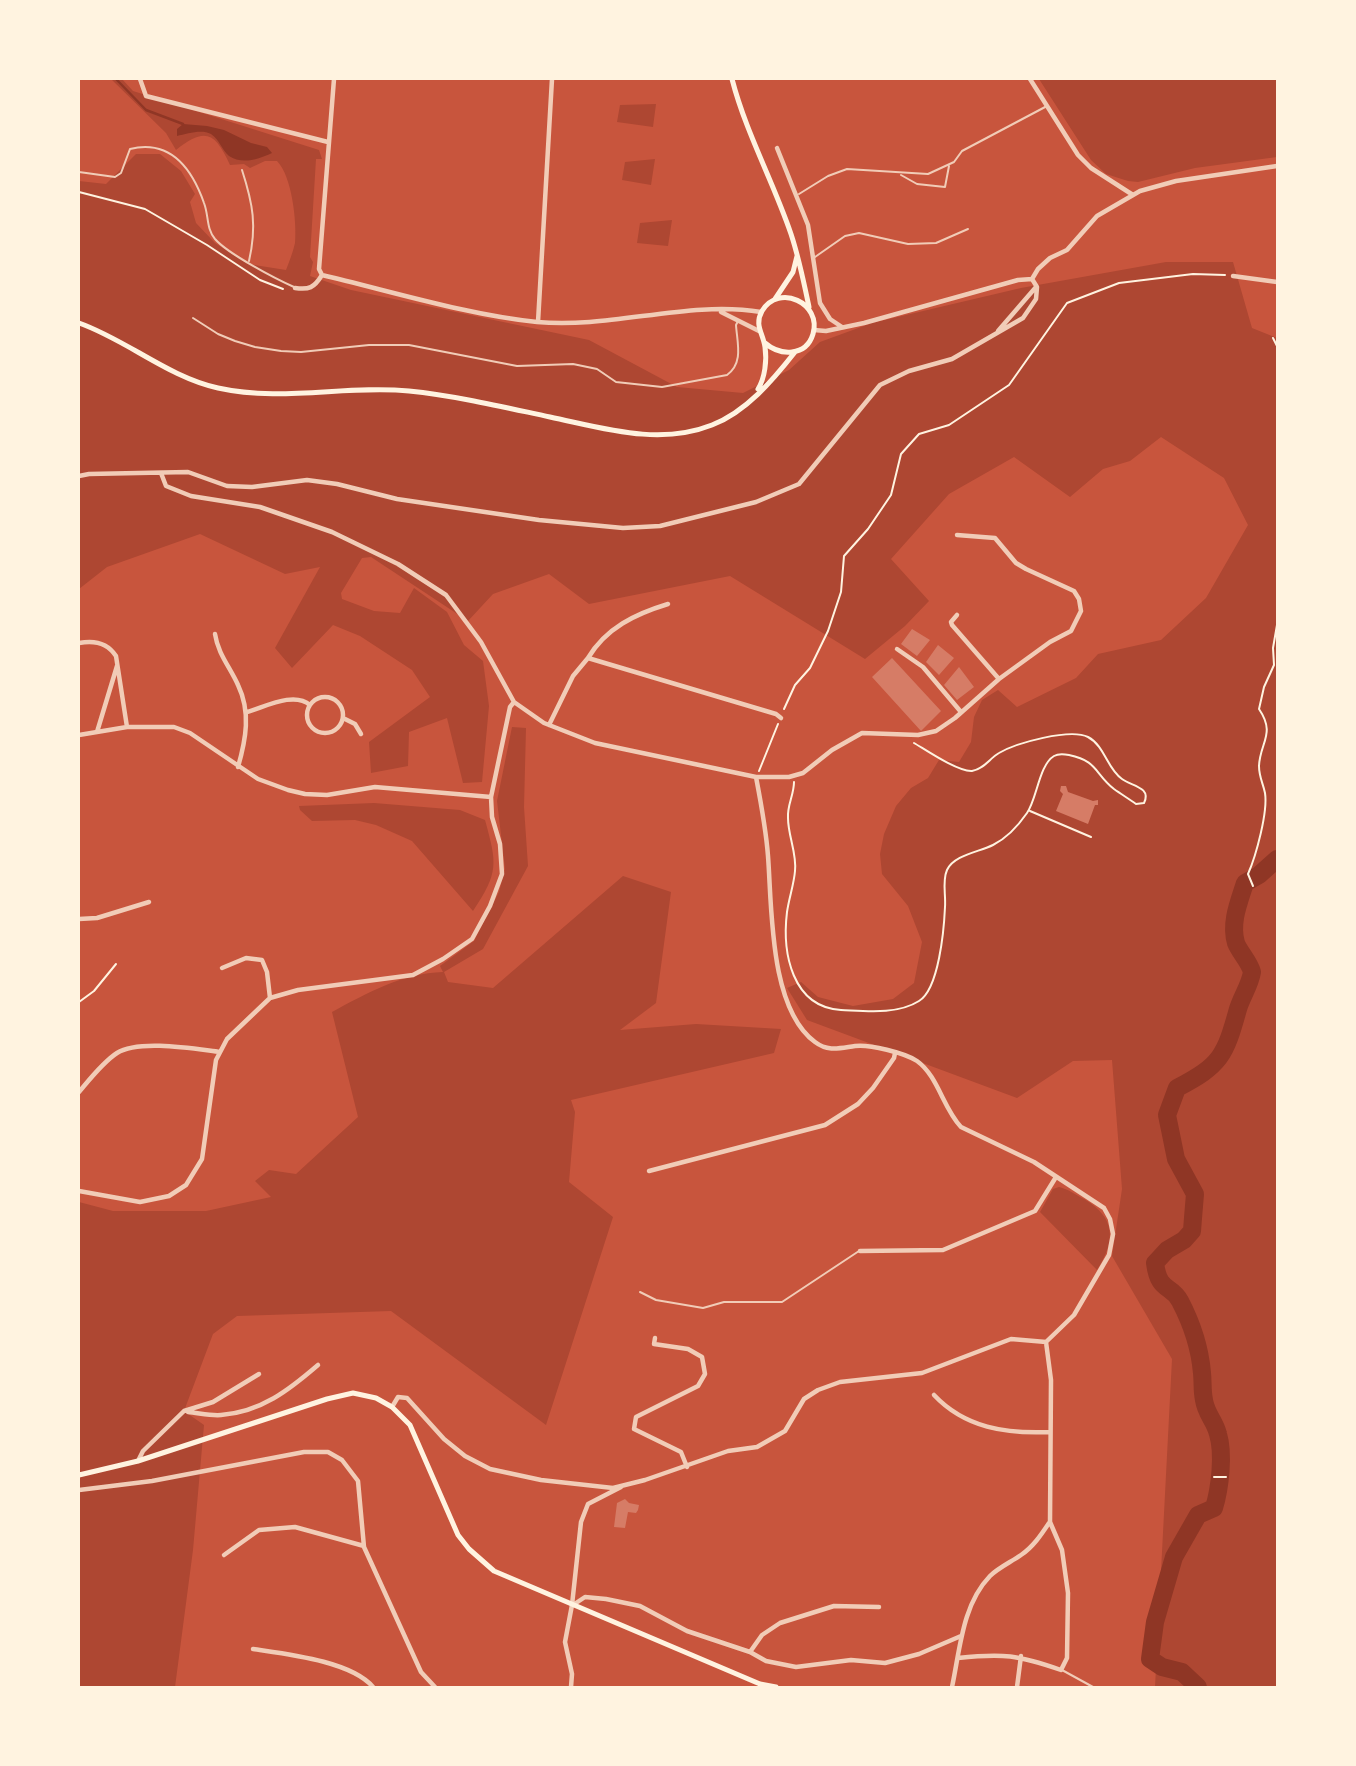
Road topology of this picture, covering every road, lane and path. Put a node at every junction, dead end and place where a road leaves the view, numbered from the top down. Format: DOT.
graph roads {
  1 [pos="140,79"];
  2 [pos="334,79"];
  3 [pos="552,79"];
  4 [pos="732,79"];
  5 [pos="1030,79"];
  6 [pos="1047,106"];
  7 [pos="328,142"];
  8 [pos="777,148"];
  9 [pos="949,165"];
  10 [pos="1277,166"];
  11 [pos="242,170"];
  12 [pos="79,172"];
  13 [pos="898,173"];
  14 [pos="79,192"];
  15 [pos="798,195"];
  16 [pos="1133,195"];
  17 [pos="968,229"];
  18 [pos="797,256"];
  19 [pos="814,257"];
  20 [pos="248,262"];
  21 [pos="322,275"];
  22 [pos="1233,275"];
  23 [pos="1032,279"];
  24 [pos="1277,282"];
  25 [pos="1037,287"];
  26 [pos="295,288"];
  27 [pos="775,299"];
  28 [pos="809,307"];
  29 [pos="717,310"];
  30 [pos="761,312"];
  31 [pos="193,318"];
  32 [pos="739,320"];
  33 [pos="538,322"];
  34 [pos="79,323"];
  35 [pos="843,328"];
  36 [pos="814,330"];
  37 [pos="759,331"];
  38 [pos="998,331"];
  39 [pos="1273,338"];
  40 [pos="765,343"];
  41 [pos="1277,346"];
  42 [pos="795,352"];
  43 [pos="750,402"];
  44 [pos="161,472"];
  45 [pos="79,476"];
  46 [pos="957,535"];
  47 [pos="668,604"];
  48 [pos="957,615"];
  49 [pos="1277,625"];
  50 [pos="215,634"];
  51 [pos="79,643"];
  52 [pos="897,649"];
  53 [pos="588,658"];
  54 [pos="118,665"];
  55 [pos="999,679"];
  56 [pos="514,702"];
  57 [pos="310,705"];
  58 [pos="247,712"];
  59 [pos="961,712"];
  60 [pos="343,718"];
  61 [pos="780,718"];
  62 [pos="549,725"];
  63 [pos="127,727"];
  64 [pos="97,732"];
  65 [pos="361,734"];
  66 [pos="897,734"];
  67 [pos="79,736"];
  68 [pos="238,767"];
  69 [pos="794,776"];
  70 [pos="756,777"];
  71 [pos="491,797"];
  72 [pos="1030,810"];
  73 [pos="1091,837"];
  74 [pos="1253,884"];
  75 [pos="149,902"];
  76 [pos="79,919"];
  77 [pos="116,964"];
  78 [pos="222,968"];
  79 [pos="270,998"];
  80 [pos="79,1002"];
  81 [pos="220,1052"];
  82 [pos="895,1053"];
  83 [pos="79,1092"];
  84 [pos="649,1171"];
  85 [pos="1056,1177"];
  86 [pos="79,1191"];
  87 [pos="860,1251"];
  88 [pos="640,1292"];
  89 [pos="655,1338"];
  90 [pos="1046,1342"];
  91 [pos="318,1365"];
  92 [pos="258,1374"];
  93 [pos="934,1395"];
  94 [pos="393,1407"];
  95 [pos="184,1411"];
  96 [pos="1050,1432"];
  97 [pos="138,1461"];
  98 [pos="687,1467"];
  99 [pos="79,1475"];
  100 [pos="1214,1477"];
  101 [pos="1226,1477"];
  102 [pos="622,1486"];
  103 [pos="79,1490"];
  104 [pos="1050,1522"];
  105 [pos="364,1546"];
  106 [pos="224,1555"];
  107 [pos="572,1605"];
  108 [pos="879,1607"];
  109 [pos="961,1636"];
  110 [pos="253,1649"];
  111 [pos="750,1652"];
  112 [pos="1021,1656"];
  113 [pos="958,1658"];
  114 [pos="1061,1670"];
  115 [pos="373,1687"];
  116 [pos="435,1687"];
  117 [pos="571,1687"];
  118 [pos="776,1687"];
  119 [pos="952,1687"];
  120 [pos="1017,1687"];
  121 [pos="1093,1687"];
  122 [pos="1111,1687"];
  123 [pos="1115,1687"];
  1 -- 7 [label="street"];
  2 -- 7 [label="street"];
  3 -- 33 [label="street"];
  4 -- 18 [label="main road"];
  5 -- 6 [label="street"];
  6 -- 9 [label="lane"];
  6 -- 16 [label="street"];
  7 -- 21 [label="street"];
  8 -- 15 [label="street"];
  9 -- 13 [label="lane"];
  9 -- 13 [label="lane"];
  10 -- 16 [label="street"];
  11 -- 20 [label="lane"];
  12 -- 20 [label="lane"];
  13 -- 15 [label="lane"];
  14 -- 26 [label="path"];
  15 -- 19 [label="street"];
  16 -- 23 [label="street"];
  17 -- 19 [label="lane"];
  18 -- 27 [label="main road"];
  18 -- 28 [label="main road"];
  19 -- 35 [label="street"];
  20 -- 26 [label="lane"];
  21 -- 26 [label="street"];
  21 -- 33 [label="street"];
  22 -- 24 [label="street"];
  22 -- 61 [label="path"];
  23 -- 25 [label="street"];
  23 -- 35 [label="street"];
  25 -- 38 [label="street"];
  25 -- 38 [label="street"];
  27 -- 28 [label="main road"];
  27 -- 30 [label="main road"];
  28 -- 36 [label="main road"];
  29 -- 30 [label="street"];
  29 -- 32 [label="street"];
  29 -- 33 [label="street"];
  30 -- 37 [label="main road"];
  31 -- 32 [label="lane"];
  32 -- 37 [label="street"];
  34 -- 43 [label="main road"];
  35 -- 36 [label="street"];
  36 -- 42 [label="main road"];
  37 -- 40 [label="main road"];
  38 -- 44 [label="street"];
  39 -- 41 [label="path"];
  40 -- 42 [label="main road"];
  40 -- 43 [label="main road"];
  42 -- 43 [label="main road"];
  44 -- 45 [label="street"];
  44 -- 56 [label="street"];
  46 -- 55 [label="street"];
  47 -- 53 [label="street"];
  48 -- 55 [label="street"];
  49 -- 74 [label="path"];
  50 -- 58 [label="street"];
  51 -- 54 [label="street"];
  52 -- 59 [label="street"];
  53 -- 61 [label="street"];
  53 -- 62 [label="street"];
  54 -- 63 [label="street"];
  54 -- 64 [label="street"];
  55 -- 59 [label="street"];
  56 -- 62 [label="street"];
  56 -- 71 [label="street"];
  57 -- 58 [label="street"];
  57 -- 60 [label="street"];
  57 -- 60 [label="street"];
  58 -- 68 [label="street"];
  59 -- 66 [label="street"];
  60 -- 65 [label="street"];
  61 -- 70 [label="path"];
  62 -- 70 [label="street"];
  63 -- 64 [label="street"];
  63 -- 68 [label="street"];
  64 -- 67 [label="street"];
  66 -- 69 [label="street"];
  66 -- 72 [label="path"];
  68 -- 71 [label="street"];
  69 -- 70 [label="street"];
  69 -- 72 [label="path"];
  70 -- 82 [label="street"];
  71 -- 79 [label="street"];
  72 -- 73 [label="path"];
  75 -- 76 [label="street"];
  77 -- 80 [label="path"];
  78 -- 79 [label="street"];
  79 -- 81 [label="street"];
  81 -- 83 [label="street"];
  81 -- 86 [label="street"];
  82 -- 84 [label="street"];
  82 -- 85 [label="street"];
  85 -- 87 [label="street"];
  85 -- 90 [label="street"];
  87 -- 88 [label="lane"];
  89 -- 98 [label="street"];
  90 -- 96 [label="street"];
  90 -- 98 [label="street"];
  91 -- 95 [label="street"];
  92 -- 95 [label="street"];
  93 -- 96 [label="street"];
  94 -- 97 [label="main road"];
  94 -- 102 [label="street"];
  94 -- 107 [label="main road"];
  95 -- 97 [label="street"];
  96 -- 104 [label="street"];
  97 -- 99 [label="main road"];
  98 -- 102 [label="street"];
  100 -- 101 [label="path"];
  102 -- 107 [label="street"];
  103 -- 105 [label="street"];
  104 -- 109 [label="street"];
  104 -- 114 [label="street"];
  105 -- 106 [label="street"];
  105 -- 116 [label="street"];
  107 -- 111 [label="street"];
  107 -- 117 [label="street"];
  107 -- 118 [label="main road"];
  108 -- 111 [label="street"];
  109 -- 111 [label="street"];
  109 -- 113 [label="street"];
  110 -- 115 [label="street"];
  112 -- 113 [label="street"];
  112 -- 114 [label="street"];
  112 -- 120 [label="street"];
  113 -- 119 [label="street"];
  114 -- 121 [label="lane"];
  122 -- 123 [label="lane"];
}
